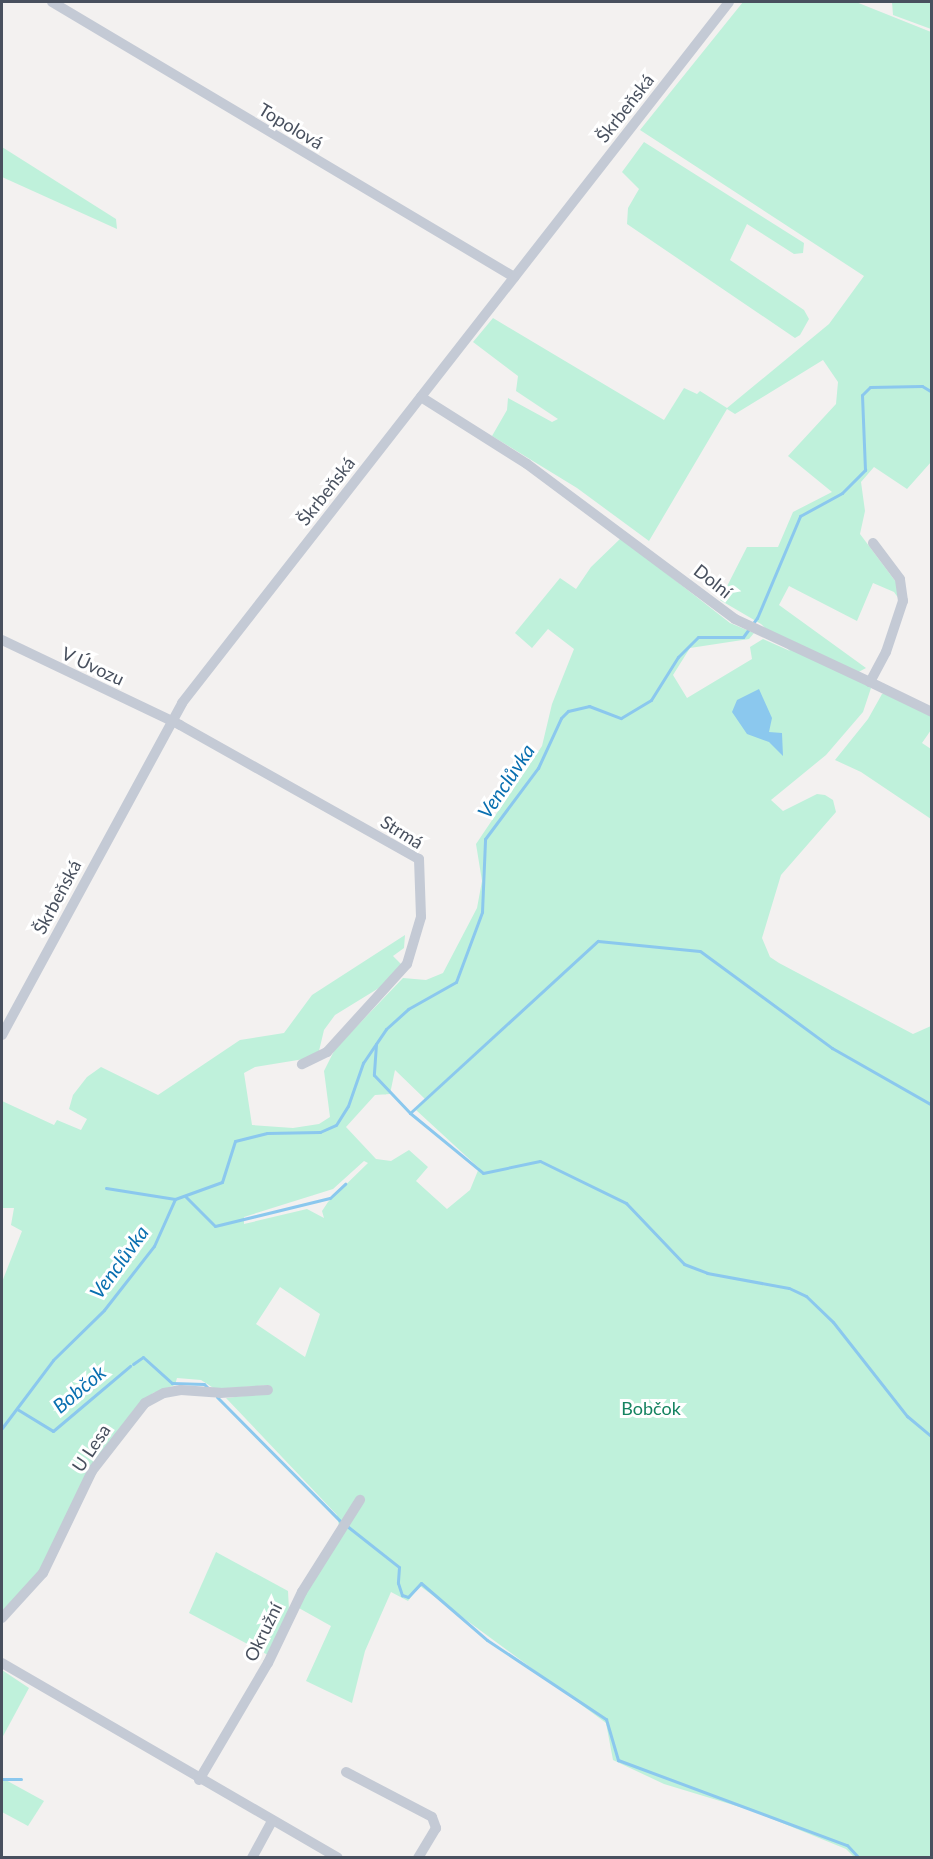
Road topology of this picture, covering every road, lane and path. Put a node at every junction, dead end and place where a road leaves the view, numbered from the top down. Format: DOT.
graph roads {
  1 [pos="52,2"];
  2 [pos="729,2"];
  3 [pos="514,277"];
  4 [pos="421,397"];
  5 [pos="873,543"];
  6 [pos="2,640"];
  7 [pos="870,681"];
  8 [pos="932,712"];
  9 [pos="171,721"];
  10 [pos="2,1035"];
  11 [pos="302,1064"];
  12 [pos="268,1390"];
  13 [pos="360,1500"];
  14 [pos="2,1618"];
  15 [pos="2,1663"];
  16 [pos="346,1772"];
  17 [pos="199,1780"];
  18 [pos="272,1821"];
  19 [pos="252,1857"];
  20 [pos="338,1857"];
  21 [pos="418,1857"];
  1 -- 3 [label="street, Topolová"];
  2 -- 3 [label="street, Škrbeňská"];
  3 -- 4 [label="street, Škrbeňská"];
  4 -- 7 [label="street, Dolní"];
  4 -- 9 [label="street, Škrbeňská"];
  5 -- 7 [label="street"];
  6 -- 9 [label="street, V Úvozu"];
  7 -- 8 [label="street, Dolní"];
  9 -- 10 [label="street, Škrbeňská"];
  9 -- 11 [label="street, Strmá"];
  12 -- 14 [label="street, U Lesa"];
  13 -- 17 [label="street, Okružní"];
  15 -- 17 [label="street"];
  16 -- 21 [label="street"];
  17 -- 18 [label="street"];
  18 -- 19 [label="street"];
  18 -- 20 [label="street"];
}
